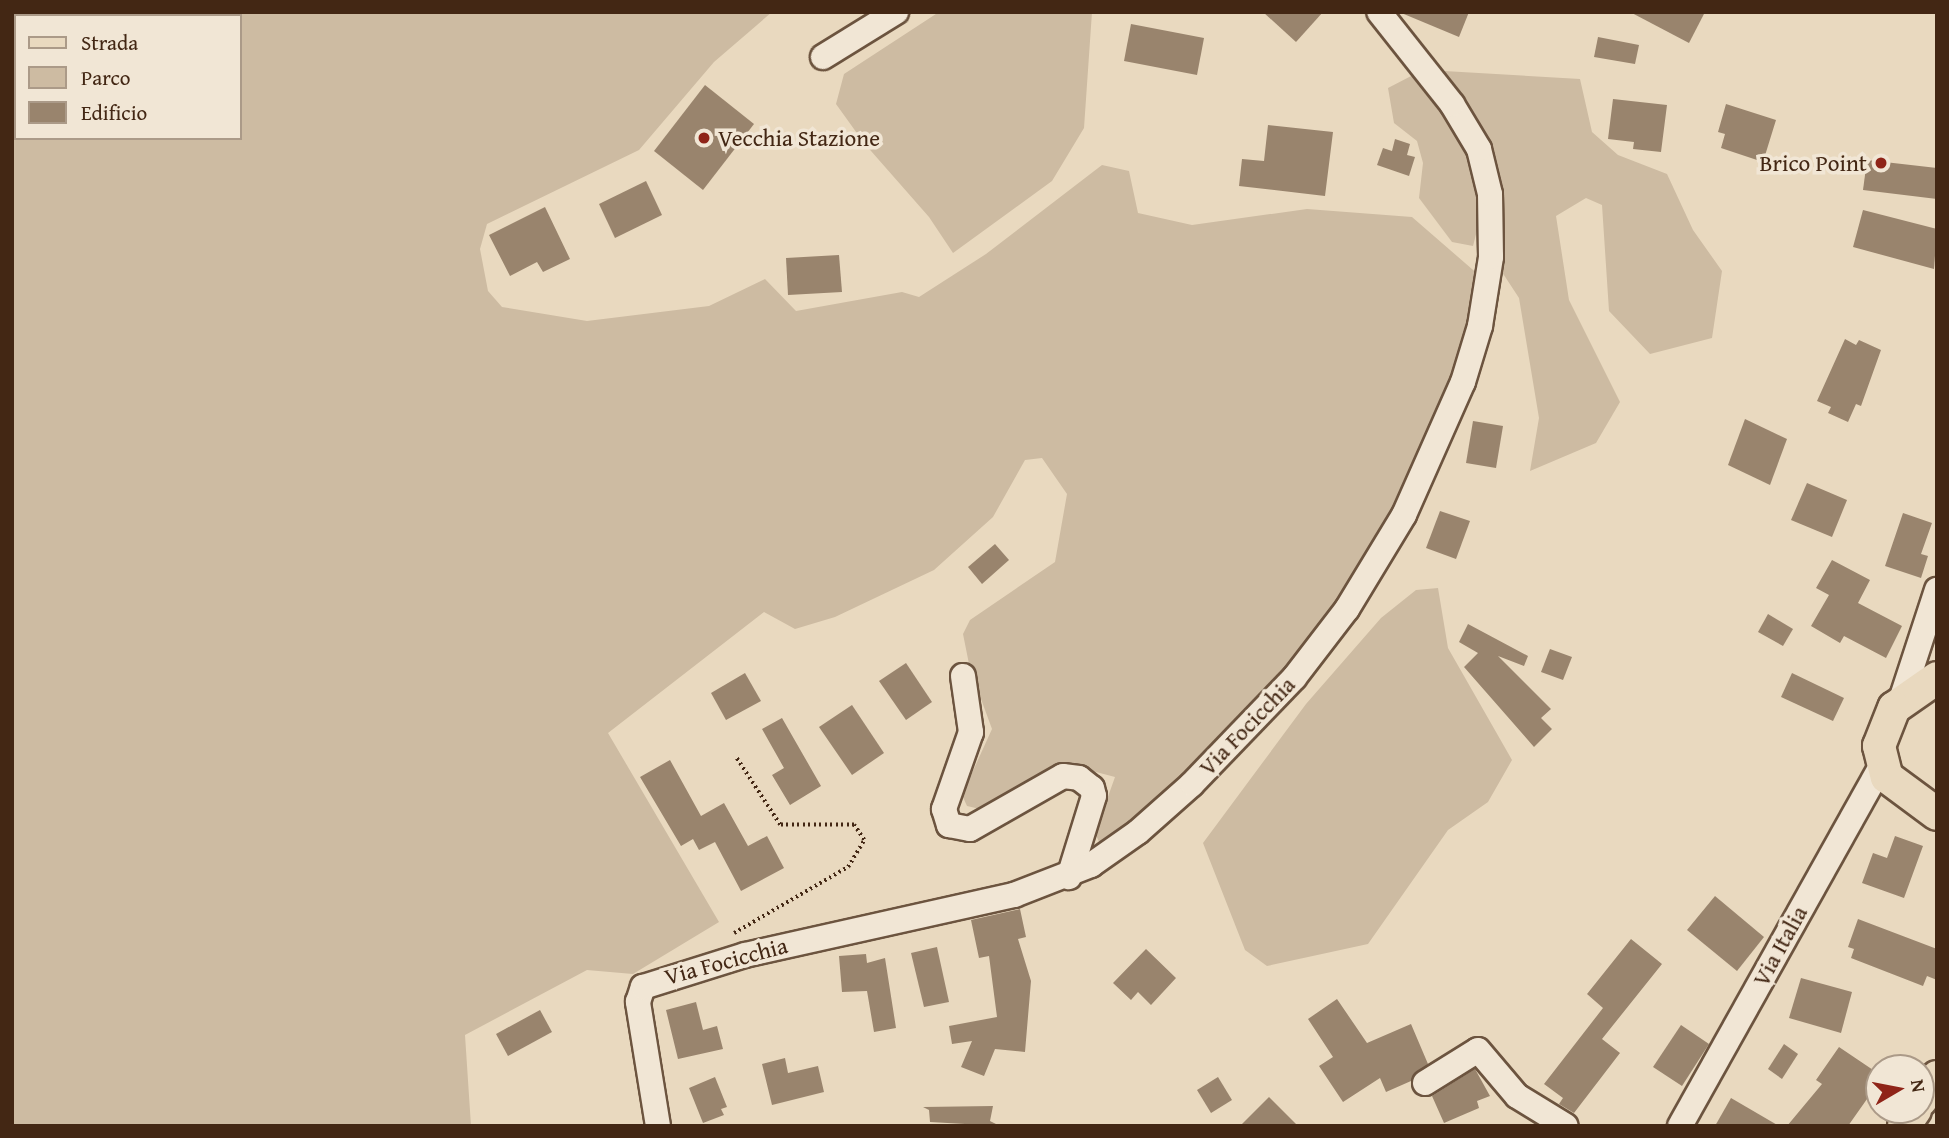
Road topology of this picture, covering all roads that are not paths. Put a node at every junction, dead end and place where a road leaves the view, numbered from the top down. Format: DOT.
graph roads {
  1 [pos="896,12"];
  2 [pos="1379,12"];
  3 [pos="823,57"];
  4 [pos="1937,590"];
  5 [pos="963,676"];
  6 [pos="1937,678"];
  7 [pos="1901,700"];
  8 [pos="1881,767"];
  9 [pos="1937,814"];
  10 [pos="1069,877"];
  11 [pos="1425,1083"];
  12 [pos="658,1126"];
  13 [pos="1566,1126"];
  14 [pos="1680,1126"];
  1 -- 3 [label="street"];
  2 -- 10 [label="street, Via Focicchia"];
  4 -- 7 [label="street"];
  5 -- 10 [label="street"];
  6 -- 7 [label="main road"];
  7 -- 8 [label="main road"];
  8 -- 9 [label="main road"];
  8 -- 14 [label="street, Via Italia"];
  10 -- 12 [label="street, Via Focicchia"];
  11 -- 13 [label="street"];
}
